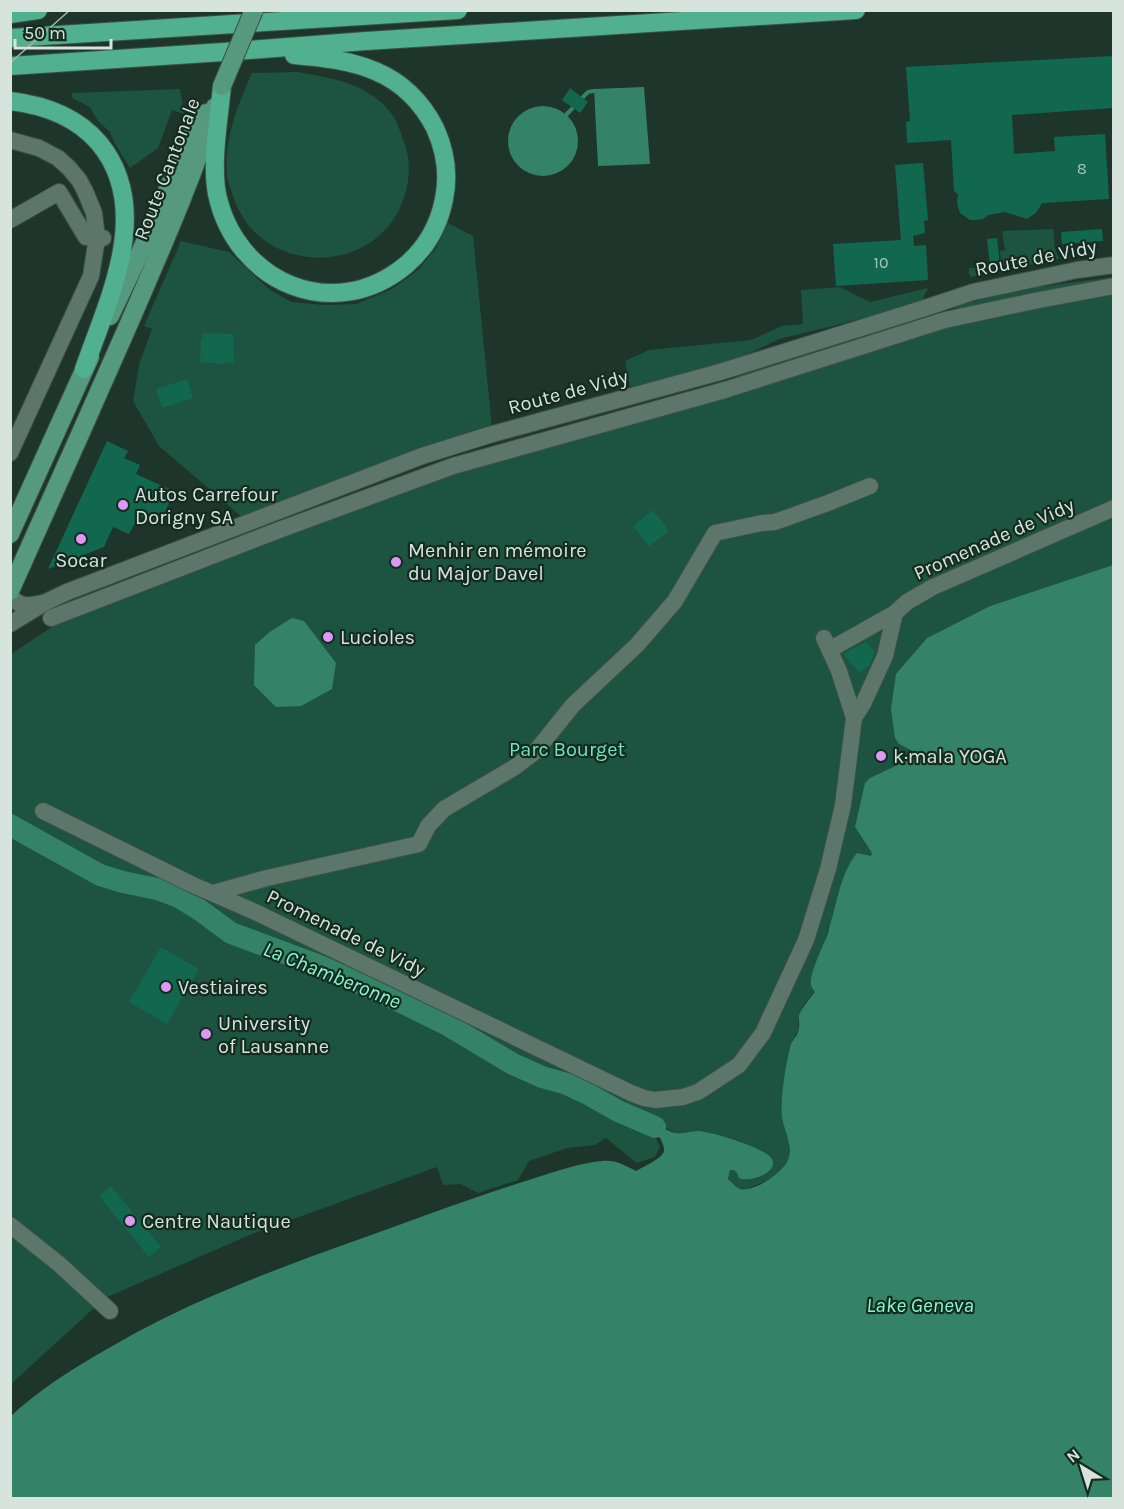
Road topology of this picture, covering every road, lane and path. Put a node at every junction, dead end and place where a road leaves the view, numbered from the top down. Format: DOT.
graph roads {
  1 [pos="38,10"];
  2 [pos="254,10"];
  3 [pos="458,10"];
  4 [pos="856,10"];
  5 [pos="10,14"];
  6 [pos="10,38"];
  7 [pos="223,52"];
  8 [pos="10,66"];
  9 [pos="222,86"];
  10 [pos="10,101"];
  11 [pos="10,140"];
  12 [pos="10,220"];
  13 [pos="100,238"];
  14 [pos="1113,264"];
  15 [pos="1113,286"];
  16 [pos="84,369"];
  17 [pos="10,453"];
  18 [pos="870,486"];
  19 [pos="1113,508"];
  20 [pos="10,534"];
  21 [pos="10,591"];
  22 [pos="10,596"];
  23 [pos="46,602"];
  24 [pos="895,613"];
  25 [pos="51,618"];
  26 [pos="10,624"];
  27 [pos="854,718"];
  28 [pos="43,811"];
  29 [pos="213,893"];
  30 [pos="10,1225"];
  31 [pos="110,1311"];
  1 -- 5 [label="highway"];
  2 -- 9 [label="main road, bridge"];
  3 -- 6 [label="highway"];
  4 -- 7 [label="highway"];
  7 -- 8 [label="highway"];
  7 -- 9 [label="highway"];
  9 -- 16 [label="main road, Route Cantonale"];
  9 -- 21 [label="main road, Route Cantonale"];
  10 -- 16 [label="highway"];
  11 -- 13 [label="street"];
  12 -- 13 [label="street"];
  13 -- 17 [label="street"];
  14 -- 23 [label="street, Route de Vidy"];
  15 -- 25 [label="street"];
  16 -- 20 [label="main road, Route Cantonale"];
  18 -- 29 [label="street"];
  19 -- 24 [label="street, Promenade de Vidy"];
  22 -- 23 [label="street, Route de Vidy"];
  23 -- 26 [label="street, Route de Vidy"];
  24 -- 27 [label="street, Promenade de Vidy"];
  24 -- 27 [label="street, Promenade de Vidy"];
  27 -- 29 [label="street, Promenade de Vidy"];
  28 -- 29 [label="street, Promenade de Vidy"];
  30 -- 31 [label="street"];
}
